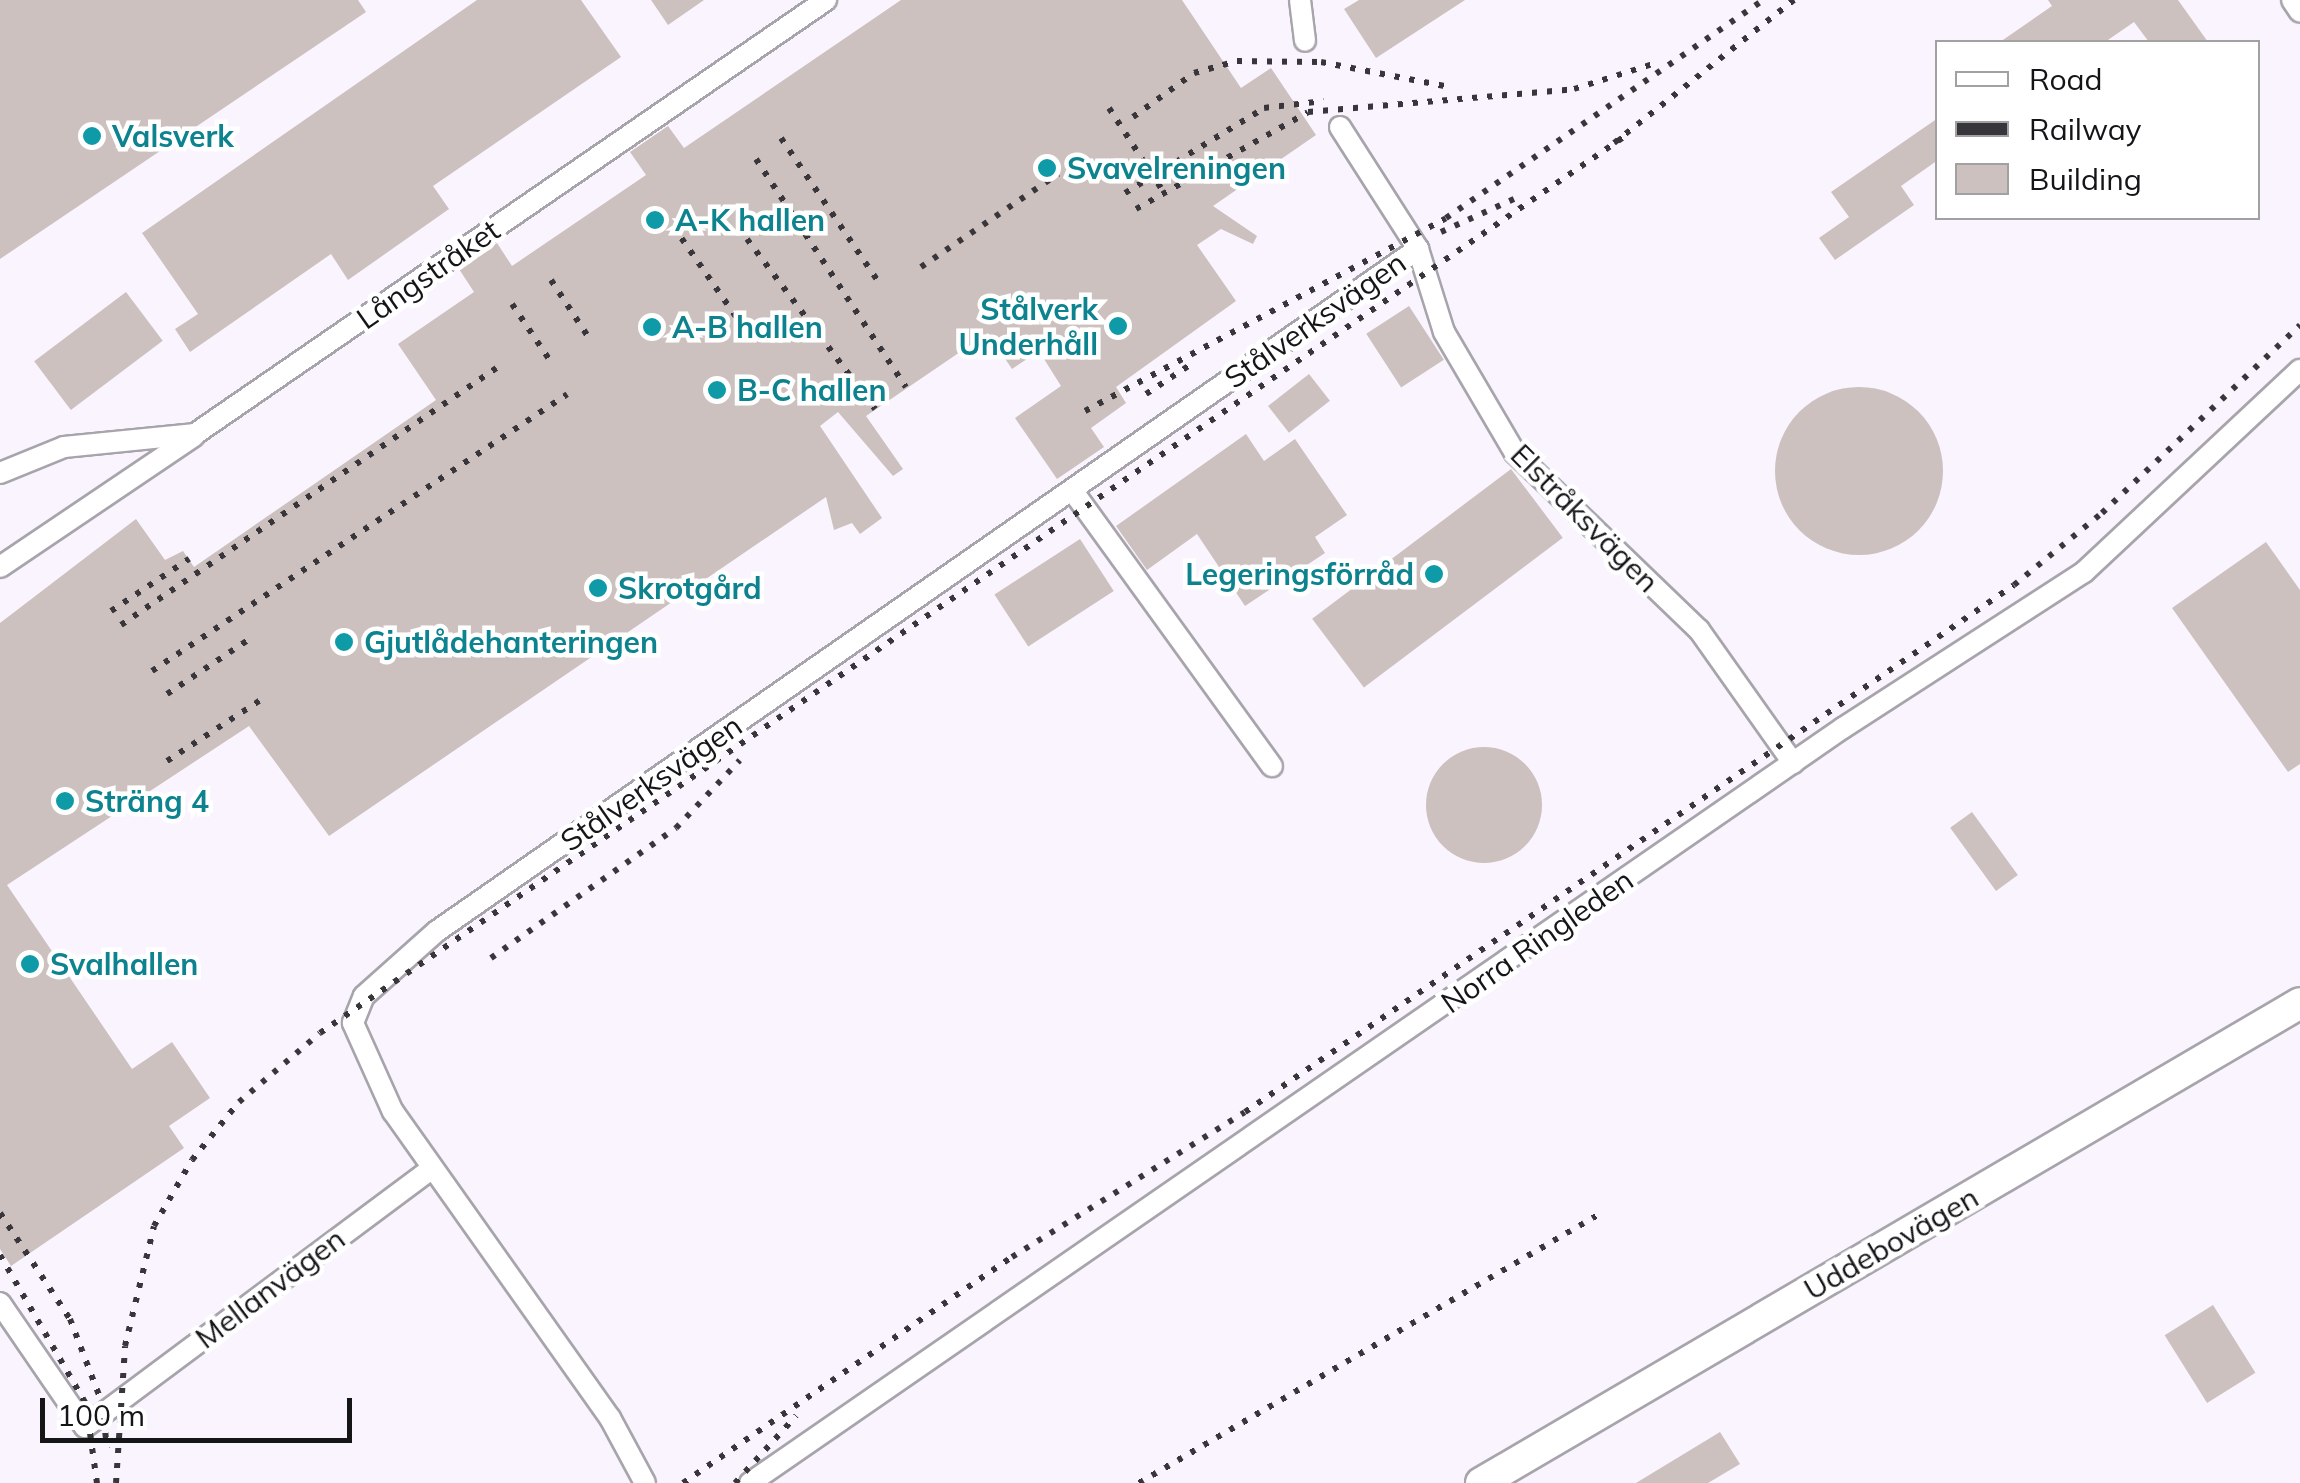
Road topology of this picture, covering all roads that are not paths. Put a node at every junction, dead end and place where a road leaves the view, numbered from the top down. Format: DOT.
graph roads {
  1 [pos="826,0"];
  2 [pos="1300,0"];
  3 [pos="2292,0"];
  4 [pos="2300,12"];
  5 [pos="1305,41"];
  6 [pos="1340,127"];
  7 [pos="1418,249"];
  8 [pos="2300,370"];
  9 [pos="195,434"];
  10 [pos="0,473"];
  11 [pos="1072,490"];
  12 [pos="0,568"];
  13 [pos="1793,763"];
  14 [pos="1272,766"];
  15 [pos="2300,1003"];
  16 [pos="432,1168"];
  17 [pos="0,1304"];
  18 [pos="644,1483"];
  19 [pos="750,1483"];
  20 [pos="1481,1483"];
  1 -- 9 [label="street, Långstråket"];
  2 -- 5 [label="street"];
  3 -- 4 [label="street"];
  6 -- 7 [label="street, Elstråksvägen"];
  7 -- 11 [label="street, Stålverksvägen"];
  7 -- 13 [label="street, Elstråksvägen"];
  8 -- 13 [label="street, Norra Ringleden"];
  9 -- 10 [label="street, Långstråket"];
  9 -- 12 [label="street"];
  11 -- 14 [label="street"];
  11 -- 16 [label="street, Stålverksvägen"];
  13 -- 19 [label="street, Norra Ringleden"];
  15 -- 20 [label="street, Uddebovägen"];
  16 -- 17 [label="street, Mellanvägen"];
  16 -- 18 [label="street, Stålverksvägen"];
}
